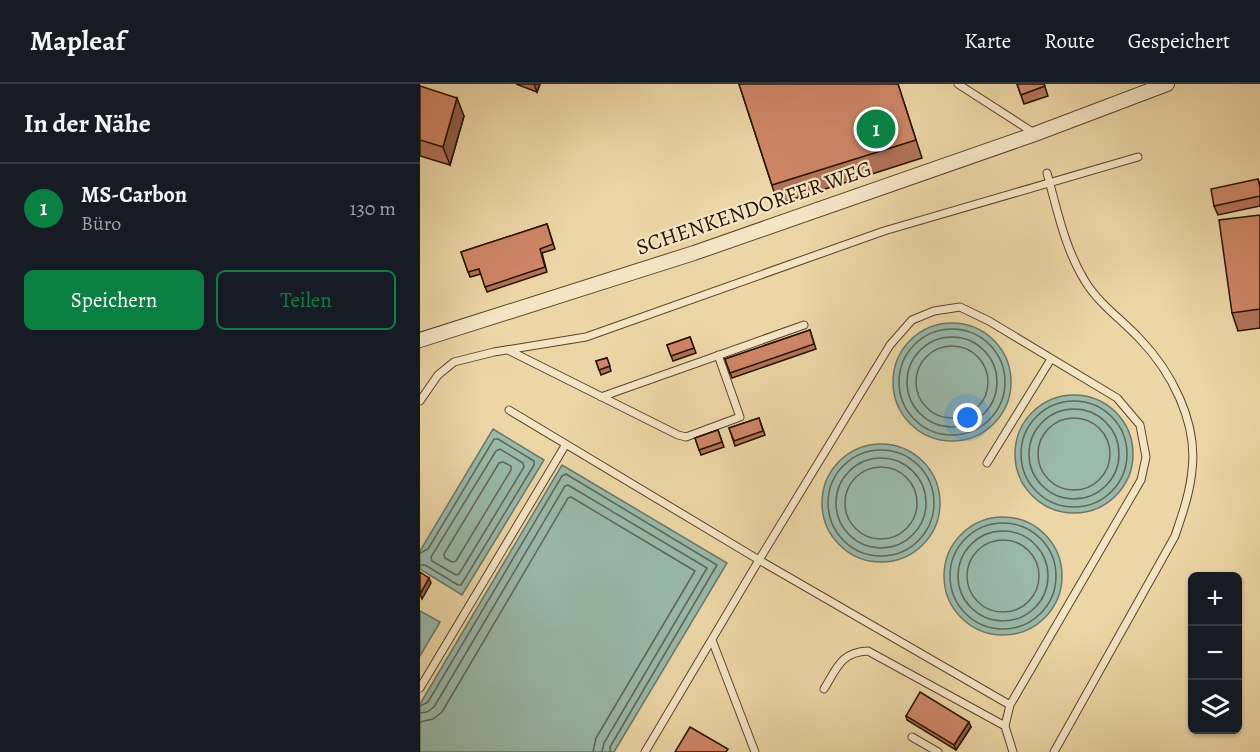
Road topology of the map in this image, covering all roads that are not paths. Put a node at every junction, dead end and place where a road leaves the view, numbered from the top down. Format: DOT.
graph roads {
  1 [pos="958,84"];
  2 [pos="1167,84"];
  3 [pos="1035,134"];
  4 [pos="1138,158"];
  5 [pos="1047,173"];
  6 [pos="1050,183"];
  7 [pos="804,325"];
  8 [pos="420,340"];
  9 [pos="508,350"];
  10 [pos="718,355"];
  11 [pos="1051,359"];
  12 [pos="601,396"];
  13 [pos="420,401"];
  14 [pos="509,410"];
  15 [pos="566,444"];
  16 [pos="987,463"];
  17 [pos="759,560"];
  18 [pos="711,640"];
  19 [pos="420,687"];
  20 [pos="824,689"];
  21 [pos="1010,705"];
  22 [pos="1005,726"];
  23 [pos="912,737"];
  24 [pos="645,752"];
  25 [pos="754,752"];
  26 [pos="938,752"];
  27 [pos="1013,752"];
  28 [pos="1054,752"];
  1 -- 3 [label="lane"];
  2 -- 3 [label="street, SCHENKENDORFER WEG"];
  3 -- 8 [label="street, SCHENKENDORFER WEG"];
  4 -- 6 [label="lane"];
  5 -- 6 [label="lane"];
  6 -- 9 [label="lane"];
  6 -- 28 [label="lane"];
  7 -- 10 [label="lane"];
  9 -- 12 [label="lane"];
  9 -- 13 [label="lane"];
  10 -- 12 [label="lane"];
  10 -- 12 [label="lane"];
  11 -- 16 [label="lane"];
  11 -- 17 [label="lane"];
  11 -- 21 [label="lane"];
  14 -- 15 [label="lane"];
  15 -- 17 [label="lane"];
  15 -- 19 [label="lane"];
  17 -- 18 [label="lane"];
  17 -- 21 [label="lane"];
  18 -- 24 [label="lane"];
  18 -- 25 [label="lane"];
  20 -- 22 [label="lane"];
  21 -- 22 [label="lane"];
  22 -- 27 [label="lane"];
  23 -- 26 [label="lane"];
}
